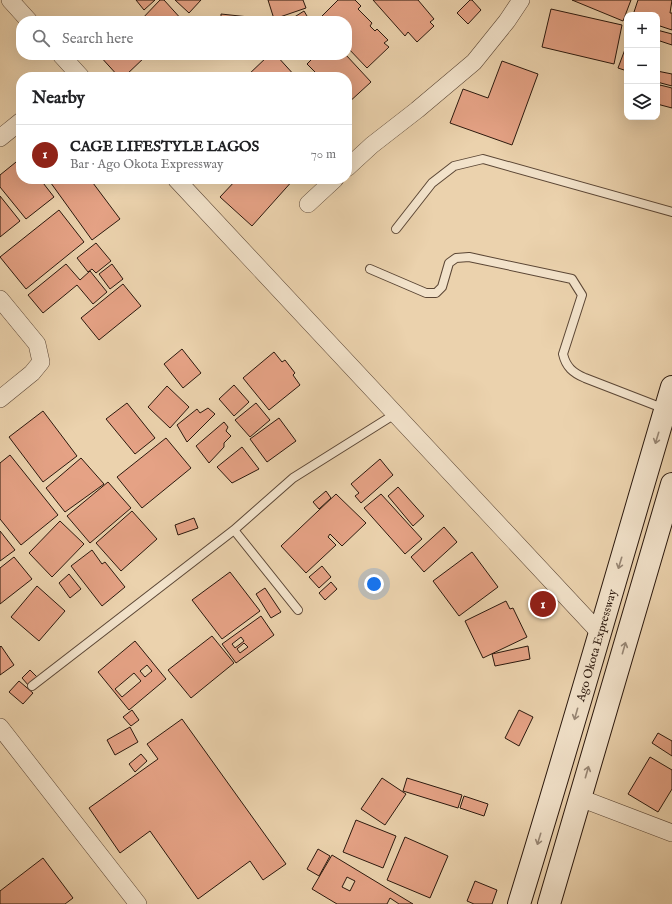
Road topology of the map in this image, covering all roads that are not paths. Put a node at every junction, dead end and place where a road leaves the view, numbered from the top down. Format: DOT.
graph roads {
  1 [pos="10,0"];
  2 [pos="521,0"];
  3 [pos="25,16"];
  4 [pos="66,60"];
  5 [pos="76,72"];
  6 [pos="16,125"];
  7 [pos="0,138"];
  8 [pos="352,163"];
  9 [pos="181,184"];
  10 [pos="330,184"];
  11 [pos="308,204"];
  12 [pos="672,212"];
  13 [pos="396,229"];
  14 [pos="370,269"];
  15 [pos="0,299"];
  16 [pos="672,387"];
  17 [pos="0,399"];
  18 [pos="666,409"];
  19 [pos="394,414"];
  20 [pos="672,484"];
  21 [pos="234,530"];
  22 [pos="298,610"];
  23 [pos="599,632"];
  24 [pos="32,686"];
  25 [pos="0,727"];
  26 [pos="580,798"];
  27 [pos="672,833"];
  28 [pos="138,904"];
  29 [pos="519,904"];
  30 [pos="549,904"];
  1 -- 3 [label="street"];
  2 -- 8 [label="street"];
  4 -- 5 [label="street"];
  6 -- 7 [label="street"];
  9 -- 19 [label="street"];
  10 -- 11 [label="street"];
  12 -- 13 [label="lane"];
  14 -- 18 [label="lane"];
  15 -- 17 [label="street"];
  16 -- 18 [label="main road, Ago Okota Expressway"];
  18 -- 23 [label="main road, Ago Okota Expressway, one-way"];
  19 -- 21 [label="lane"];
  19 -- 23 [label="street"];
  26 -- 20 [label="main road, one-way"];
  21 -- 22 [label="lane"];
  21 -- 24 [label="lane"];
  23 -- 29 [label="main road, Ago Okota Expressway, one-way"];
  25 -- 28 [label="street"];
  26 -- 27 [label="street"];
  26 -- 30 [label="main road"];
}
